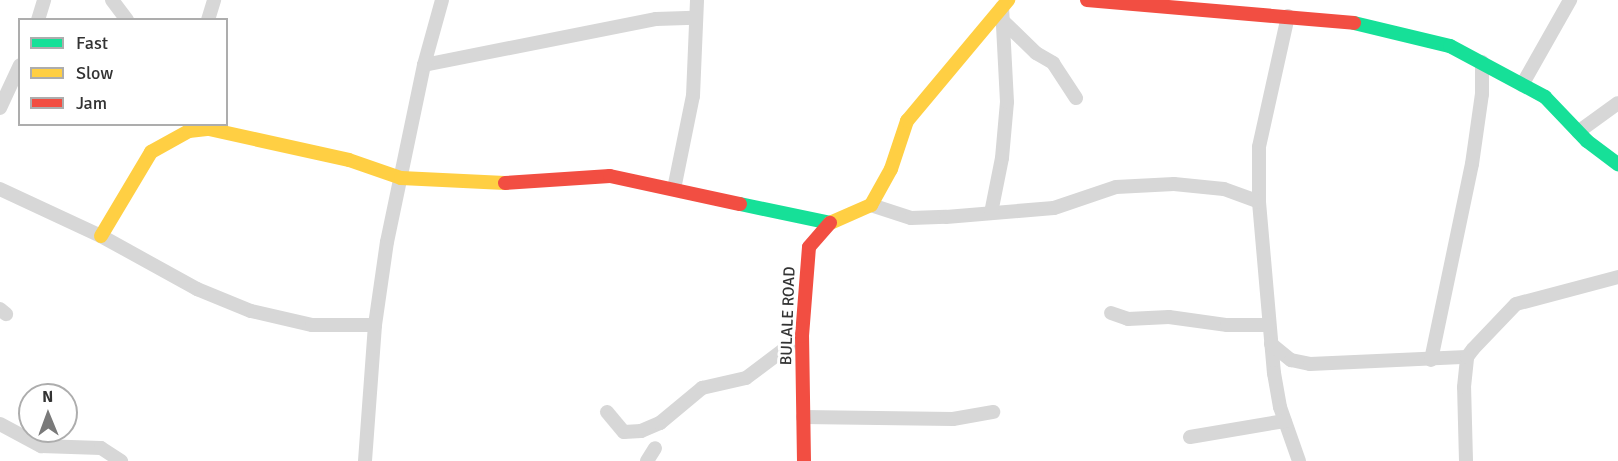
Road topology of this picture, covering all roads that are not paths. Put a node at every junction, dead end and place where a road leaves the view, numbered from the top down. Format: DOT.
graph roads {
  1 [pos="44,0"];
  2 [pos="112,0"];
  3 [pos="214,0"];
  4 [pos="442,0"];
  5 [pos="697,0"];
  6 [pos="1087,0"];
  7 [pos="1570,0"];
  8 [pos="1005,3"];
  9 [pos="1288,16"];
  10 [pos="39,18"];
  11 [pos="126,18"];
  12 [pos="209,18"];
  13 [pos="694,18"];
  14 [pos="1003,21"];
  15 [pos="1482,62"];
  16 [pos="424,65"];
  17 [pos="18,69"];
  18 [pos="1522,85"];
  19 [pos="1076,98"];
  20 [pos="1618,104"];
  21 [pos="0,108"];
  22 [pos="188,128"];
  23 [pos="1578,132"];
  24 [pos="1618,164"];
  25 [pos="401,178"];
  26 [pos="0,189"];
  27 [pos="674,189"];
  28 [pos="1259,202"];
  29 [pos="871,205"];
  30 [pos="991,213"];
  31 [pos="830,223"];
  32 [pos="101,236"];
  33 [pos="1618,277"];
  34 [pos="1111,313"];
  35 [pos="1269,325"];
  36 [pos="375,326"];
  37 [pos="802,336"];
  38 [pos="1271,344"];
  39 [pos="1467,357"];
  40 [pos="1431,360"];
  41 [pos="607,412"];
  42 [pos="993,412"];
  43 [pos="803,417"];
  44 [pos="1285,421"];
  45 [pos="0,424"];
  46 [pos="1190,437"];
  47 [pos="41,446"];
  48 [pos="655,448"];
  49 [pos="50,461"];
  50 [pos="121,461"];
  51 [pos="365,461"];
  52 [pos="647,461"];
  53 [pos="804,461"];
  54 [pos="1299,461"];
  55 [pos="1466,461"];
  1 -- 10 [label="street"];
  2 -- 11 [label="street"];
  3 -- 12 [label="street"];
  4 -- 16 [label="street"];
  5 -- 13 [label="street"];
  6 -- 9 [label="street"];
  7 -- 18 [label="street"];
  8 -- 14 [label="street"];
  8 -- 29 [label="street"];
  9 -- 15 [label="street"];
  9 -- 28 [label="street"];
  13 -- 16 [label="street"];
  13 -- 27 [label="street"];
  14 -- 19 [label="street"];
  14 -- 30 [label="street"];
  15 -- 18 [label="street"];
  15 -- 40 [label="street"];
  16 -- 25 [label="street"];
  17 -- 21 [label="street"];
  18 -- 23 [label="street"];
  20 -- 23 [label="street"];
  22 -- 25 [label="street"];
  22 -- 32 [label="street"];
  23 -- 24 [label="street"];
  25 -- 27 [label="street"];
  25 -- 36 [label="street"];
  26 -- 32 [label="street"];
  27 -- 31 [label="street"];
  28 -- 30 [label="street"];
  28 -- 35 [label="street"];
  29 -- 30 [label="street"];
  29 -- 31 [label="street, BULALE ROAD"];
  31 -- 37 [label="street, BULALE ROAD"];
  32 -- 36 [label="street"];
  33 -- 39 [label="street"];
  34 -- 35 [label="street"];
  35 -- 38 [label="street"];
  36 -- 51 [label="street"];
  37 -- 41 [label="street"];
  37 -- 43 [label="street, BULALE ROAD"];
  38 -- 40 [label="street"];
  38 -- 44 [label="street"];
  39 -- 40 [label="street"];
  39 -- 55 [label="street"];
  42 -- 43 [label="street"];
  43 -- 53 [label="street, BULALE ROAD"];
  44 -- 46 [label="street"];
  44 -- 54 [label="street"];
  45 -- 47 [label="street"];
  47 -- 49 [label="street"];
  47 -- 50 [label="street"];
  48 -- 52 [label="street"];
}
